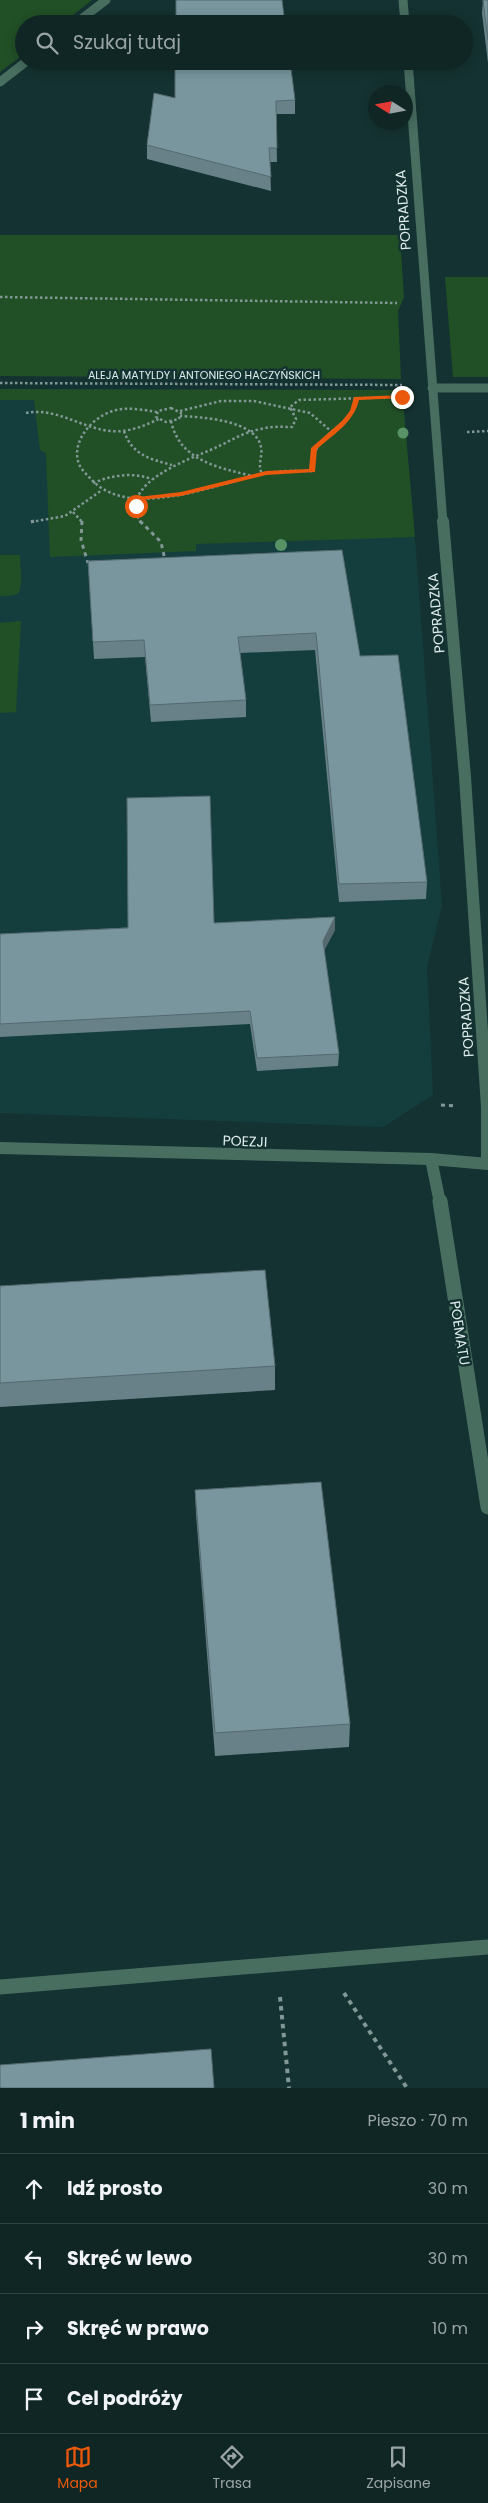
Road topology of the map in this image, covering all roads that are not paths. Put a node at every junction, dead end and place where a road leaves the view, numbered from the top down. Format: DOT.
graph roads {
  1 [pos="106,0"];
  2 [pos="403,0"];
  3 [pos="87,15"];
  4 [pos="404,15"];
  5 [pos="15,70"];
  6 [pos="409,70"];
  7 [pos="0,82"];
  8 [pos="432,388"];
  9 [pos="488,388"];
  10 [pos="0,1148"];
  11 [pos="431,1159"];
  12 [pos="488,1164"];
  13 [pos="488,1507"];
  14 [pos="488,1947"];
  15 [pos="0,1986"];
  1 -- 3 [label="street"];
  2 -- 4 [label="street"];
  5 -- 7 [label="street"];
  6 -- 8 [label="street, POPRADZKA"];
  8 -- 9 [label="street"];
  8 -- 12 [label="street, POPRADZKA"];
  10 -- 11 [label="street, POEZJI"];
  11 -- 12 [label="street, POEZJI"];
  11 -- 13 [label="street, POEMATU"];
  14 -- 15 [label="street"];
}
